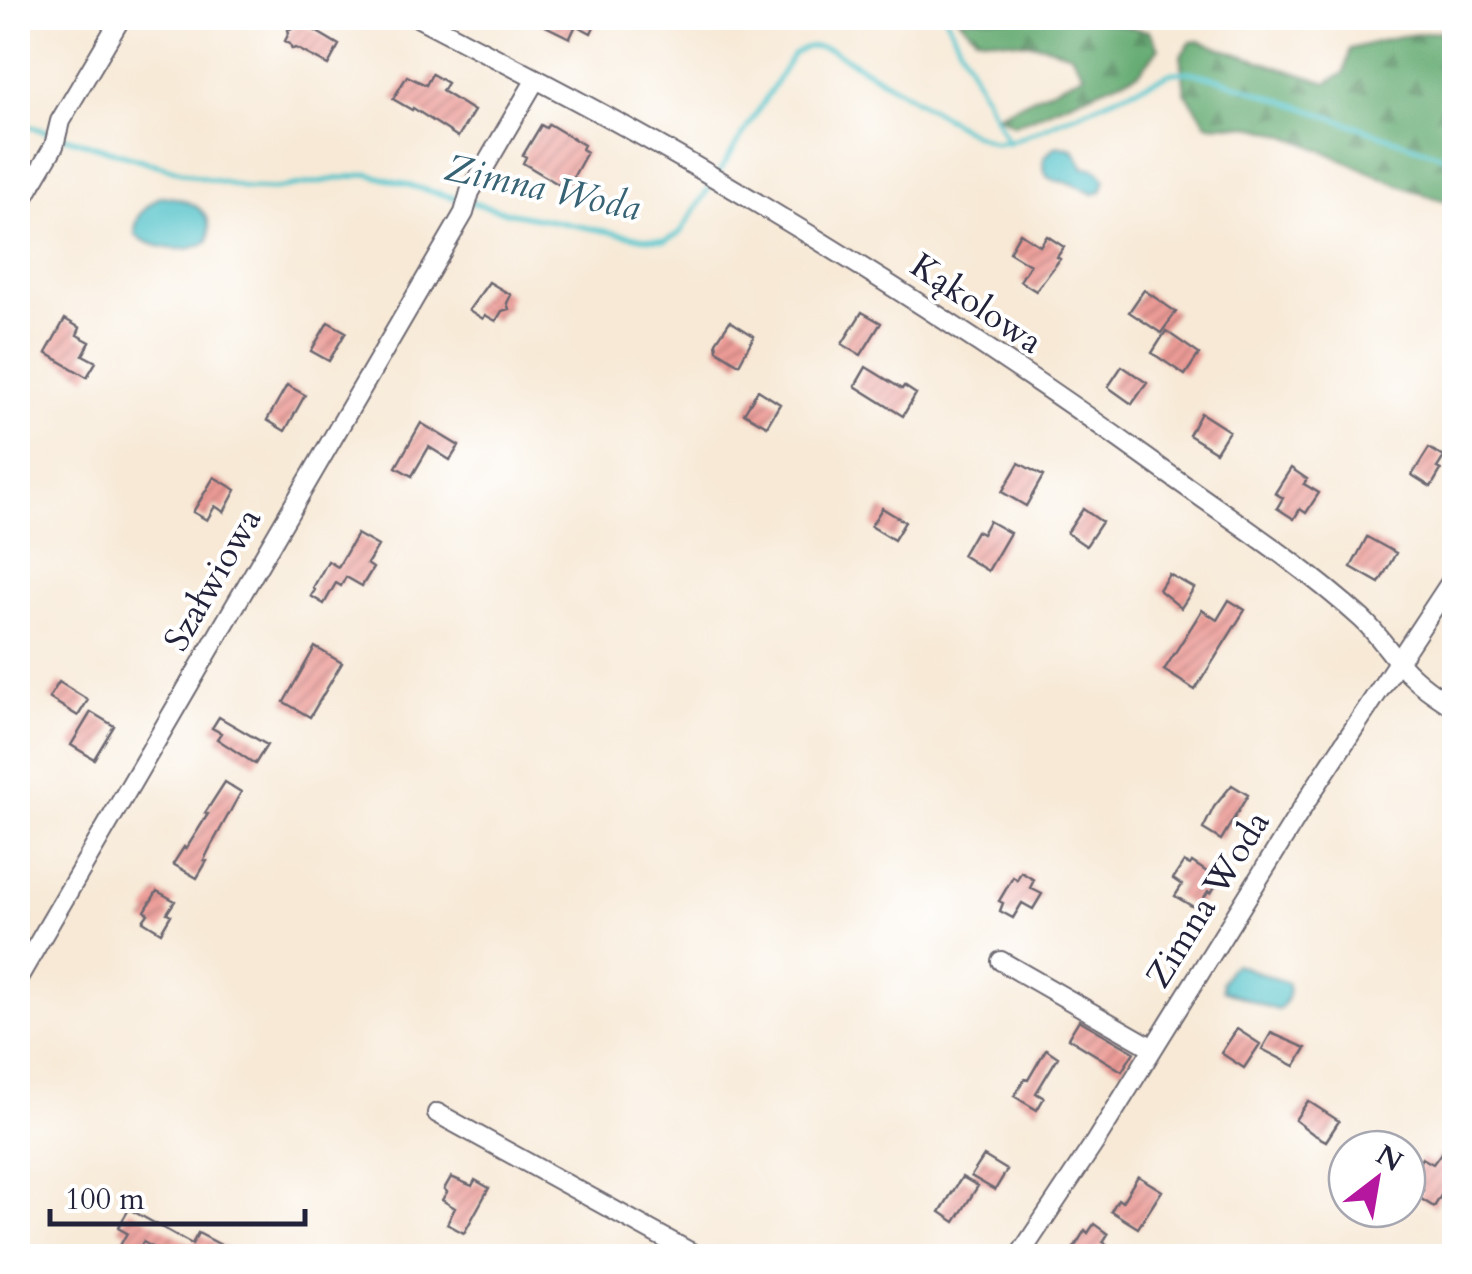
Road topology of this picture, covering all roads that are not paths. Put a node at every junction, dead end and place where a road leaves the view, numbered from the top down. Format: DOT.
graph roads {
  1 [pos="121,18"];
  2 [pos="419,18"];
  3 [pos="536,79"];
  4 [pos="18,207"];
  5 [pos="1454,577"];
  6 [pos="1399,662"];
  7 [pos="1454,708"];
  8 [pos="1001,961"];
  9 [pos="18,978"];
  10 [pos="1153,1048"];
  11 [pos="437,1113"];
  12 [pos="698,1256"];
  13 [pos="1019,1256"];
  1 -- 4 [label="street"];
  2 -- 3 [label="street, Kąkolowa"];
  3 -- 6 [label="street, Kąkolowa"];
  3 -- 9 [label="street, Szałwiowa"];
  5 -- 6 [label="street, Zimna Woda"];
  6 -- 7 [label="street, Kąkolowa"];
  6 -- 10 [label="street, Zimna Woda"];
  8 -- 10 [label="street"];
  10 -- 13 [label="street, Zimna Woda"];
  11 -- 12 [label="street"];
}
